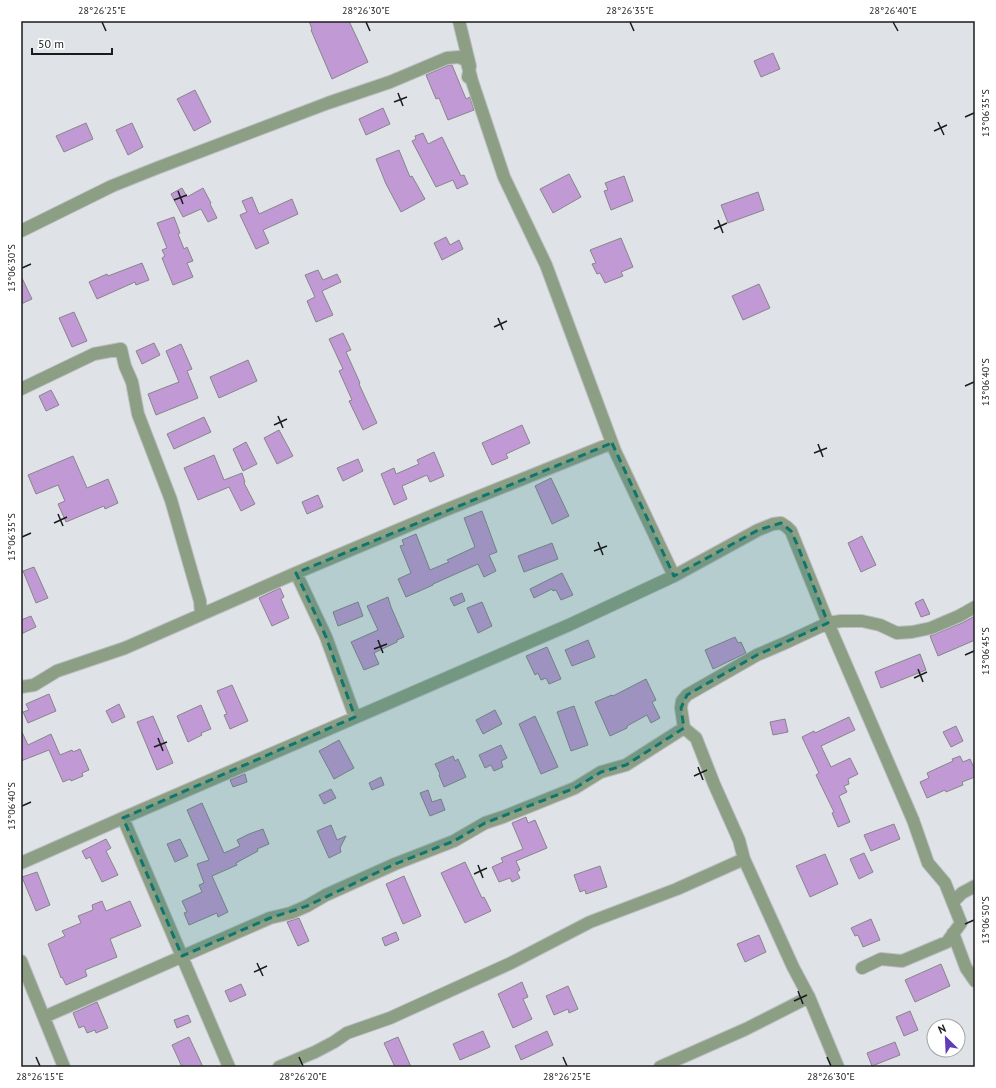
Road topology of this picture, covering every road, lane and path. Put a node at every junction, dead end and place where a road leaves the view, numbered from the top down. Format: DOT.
graph roads {
  1 [pos="459,21"];
  2 [pos="470,72"];
  3 [pos="21,231"];
  4 [pos="21,389"];
  5 [pos="612,443"];
  6 [pos="296,573"];
  7 [pos="674,576"];
  8 [pos="975,607"];
  9 [pos="201,614"];
  10 [pos="828,623"];
  11 [pos="21,687"];
  12 [pos="355,717"];
  13 [pos="684,728"];
  14 [pos="123,818"];
  15 [pos="744,859"];
  16 [pos="21,863"];
  17 [pos="975,886"];
  18 [pos="953,902"];
  19 [pos="953,933"];
  20 [pos="182,956"];
  21 [pos="21,961"];
  22 [pos="862,968"];
  23 [pos="975,981"];
  24 [pos="808,997"];
  25 [pos="44,1017"];
  26 [pos="64,1067"];
  27 [pos="229,1067"];
  28 [pos="279,1067"];
  29 [pos="660,1067"];
  30 [pos="838,1067"];
  1 -- 2 [label="street"];
  2 -- 3 [label="street"];
  2 -- 5 [label="street"];
  4 -- 9 [label="street"];
  5 -- 6 [label="street"];
  5 -- 7 [label="street"];
  6 -- 9 [label="street"];
  6 -- 12 [label="street"];
  7 -- 10 [label="street"];
  7 -- 12 [label="street"];
  8 -- 10 [label="street"];
  9 -- 11 [label="street"];
  10 -- 13 [label="street"];
  10 -- 18 [label="street"];
  12 -- 14 [label="street"];
  13 -- 15 [label="street"];
  13 -- 20 [label="street"];
  14 -- 16 [label="street"];
  14 -- 20 [label="street"];
  15 -- 24 [label="street"];
  15 -- 28 [label="street"];
  17 -- 18 [label="street"];
  18 -- 19 [label="street"];
  19 -- 22 [label="street"];
  19 -- 23 [label="street"];
  20 -- 25 [label="street"];
  20 -- 27 [label="street"];
  21 -- 25 [label="street"];
  24 -- 29 [label="street"];
  24 -- 30 [label="street"];
  25 -- 26 [label="street"];
}
